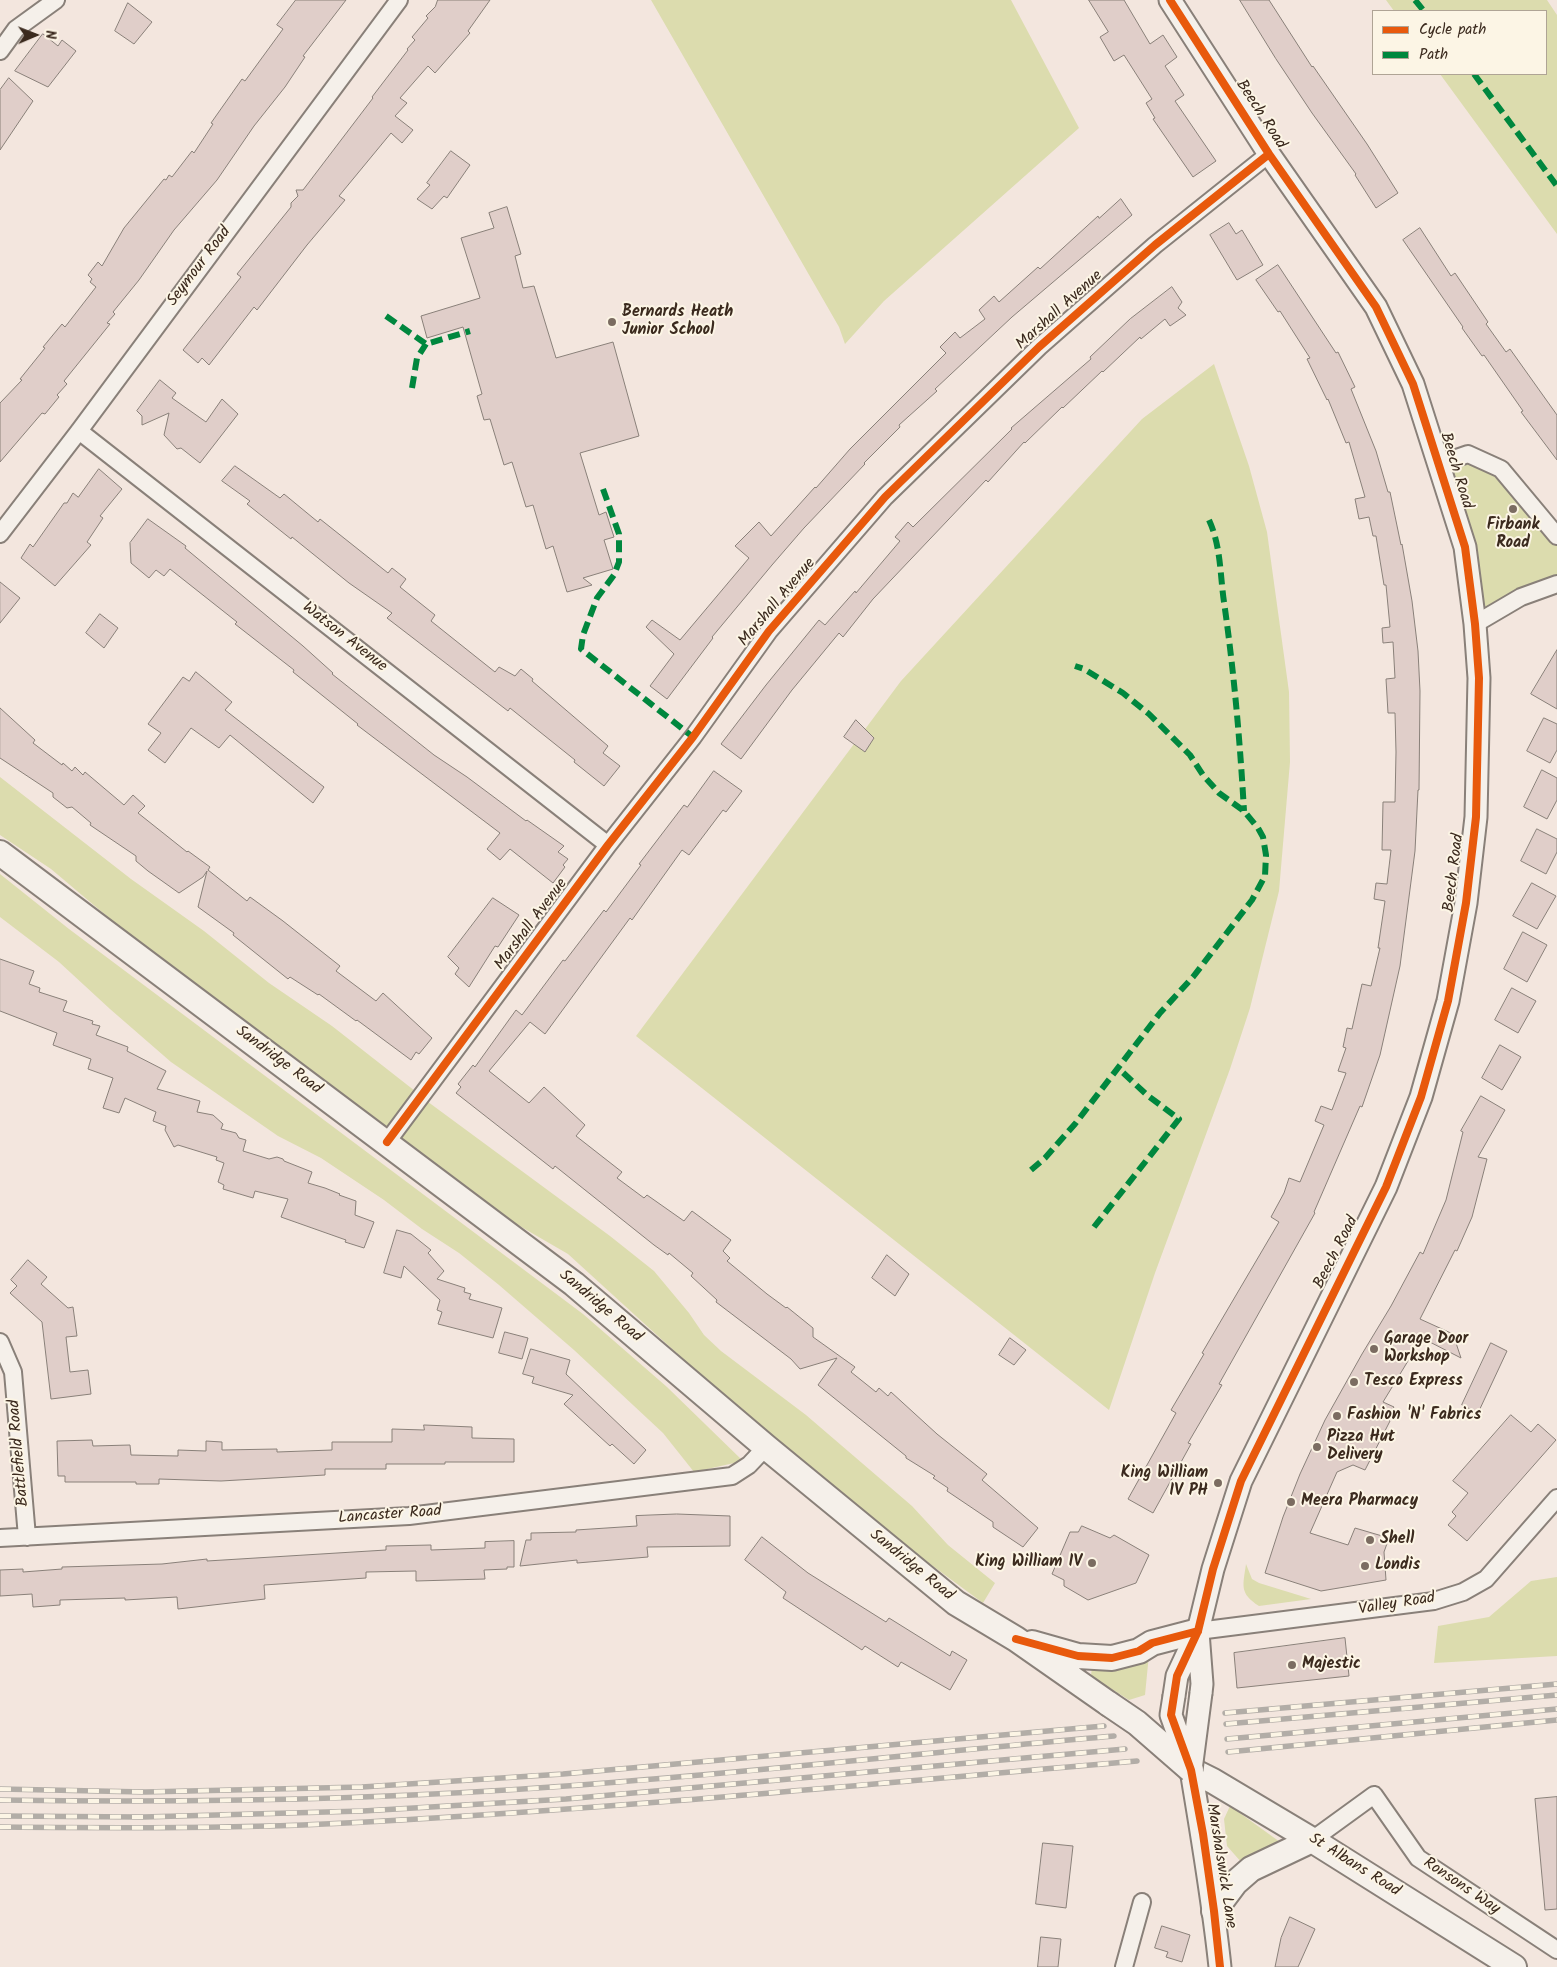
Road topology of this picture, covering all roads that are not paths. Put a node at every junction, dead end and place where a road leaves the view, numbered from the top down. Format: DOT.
graph roads {
  1 [pos="56,0"];
  2 [pos="399,0"];
  3 [pos="1170,0"];
  4 [pos="0,50"];
  5 [pos="1270,154"];
  6 [pos="79,431"];
  7 [pos="1439,464"];
  8 [pos="0,534"];
  9 [pos="1557,536"];
  10 [pos="1557,584"];
  11 [pos="1475,624"];
  12 [pos="608,845"];
  13 [pos="0,853"];
  14 [pos="387,1142"];
  15 [pos="0,1342"];
  16 [pos="766,1447"];
  17 [pos="1557,1498"];
  18 [pos="27,1537"];
  19 [pos="0,1538"];
  20 [pos="1198,1632"];
  21 [pos="1016,1639"];
  22 [pos="1199,1780"];
  23 [pos="1312,1840"];
  24 [pos="1142,1902"];
  25 [pos="1214,1911"];
  26 [pos="1557,1950"];
  27 [pos="1124,1967"];
  28 [pos="1220,1967"];
  29 [pos="1514,1967"];
  1 -- 4 [label="street"];
  2 -- 6 [label="street, Seymour Road"];
  3 -- 5 [label="street, Beech Road"];
  5 -- 7 [label="street, Beech Road"];
  5 -- 12 [label="street, Marshall Avenue"];
  6 -- 8 [label="street, Seymour Road"];
  6 -- 12 [label="street, Watson Avenue"];
  7 -- 9 [label="street, Beech Road"];
  7 -- 11 [label="street, Beech Road"];
  10 -- 11 [label="street"];
  11 -- 20 [label="street, Beech Road"];
  12 -- 14 [label="street, Marshall Avenue"];
  13 -- 14 [label="main road, Sandridge Road"];
  14 -- 16 [label="main road, Sandridge Road"];
  15 -- 18 [label="street, Battlefield Road"];
  16 -- 18 [label="street, Lancaster Road"];
  16 -- 21 [label="main road, Sandridge Road"];
  17 -- 20 [label="street, Valley Road"];
  18 -- 19 [label="street, Lancaster Road"];
  20 -- 21 [label="main road"];
  20 -- 22 [label="street, Beech Road, bridge"];
  20 -- 22 [label="street, Beech Road, bridge"];
  21 -- 22 [label="main road, Sandridge Road, bridge"];
  22 -- 23 [label="main road, St Albans Road"];
  22 -- 25 [label="street, Marshalswick Lane"];
  23 -- 25 [label="main road"];
  23 -- 26 [label="street, Ronsons Way"];
  23 -- 29 [label="main road, St Albans Road"];
  24 -- 27 [label="street"];
  25 -- 28 [label="street, Marshalswick Lane"];
}
